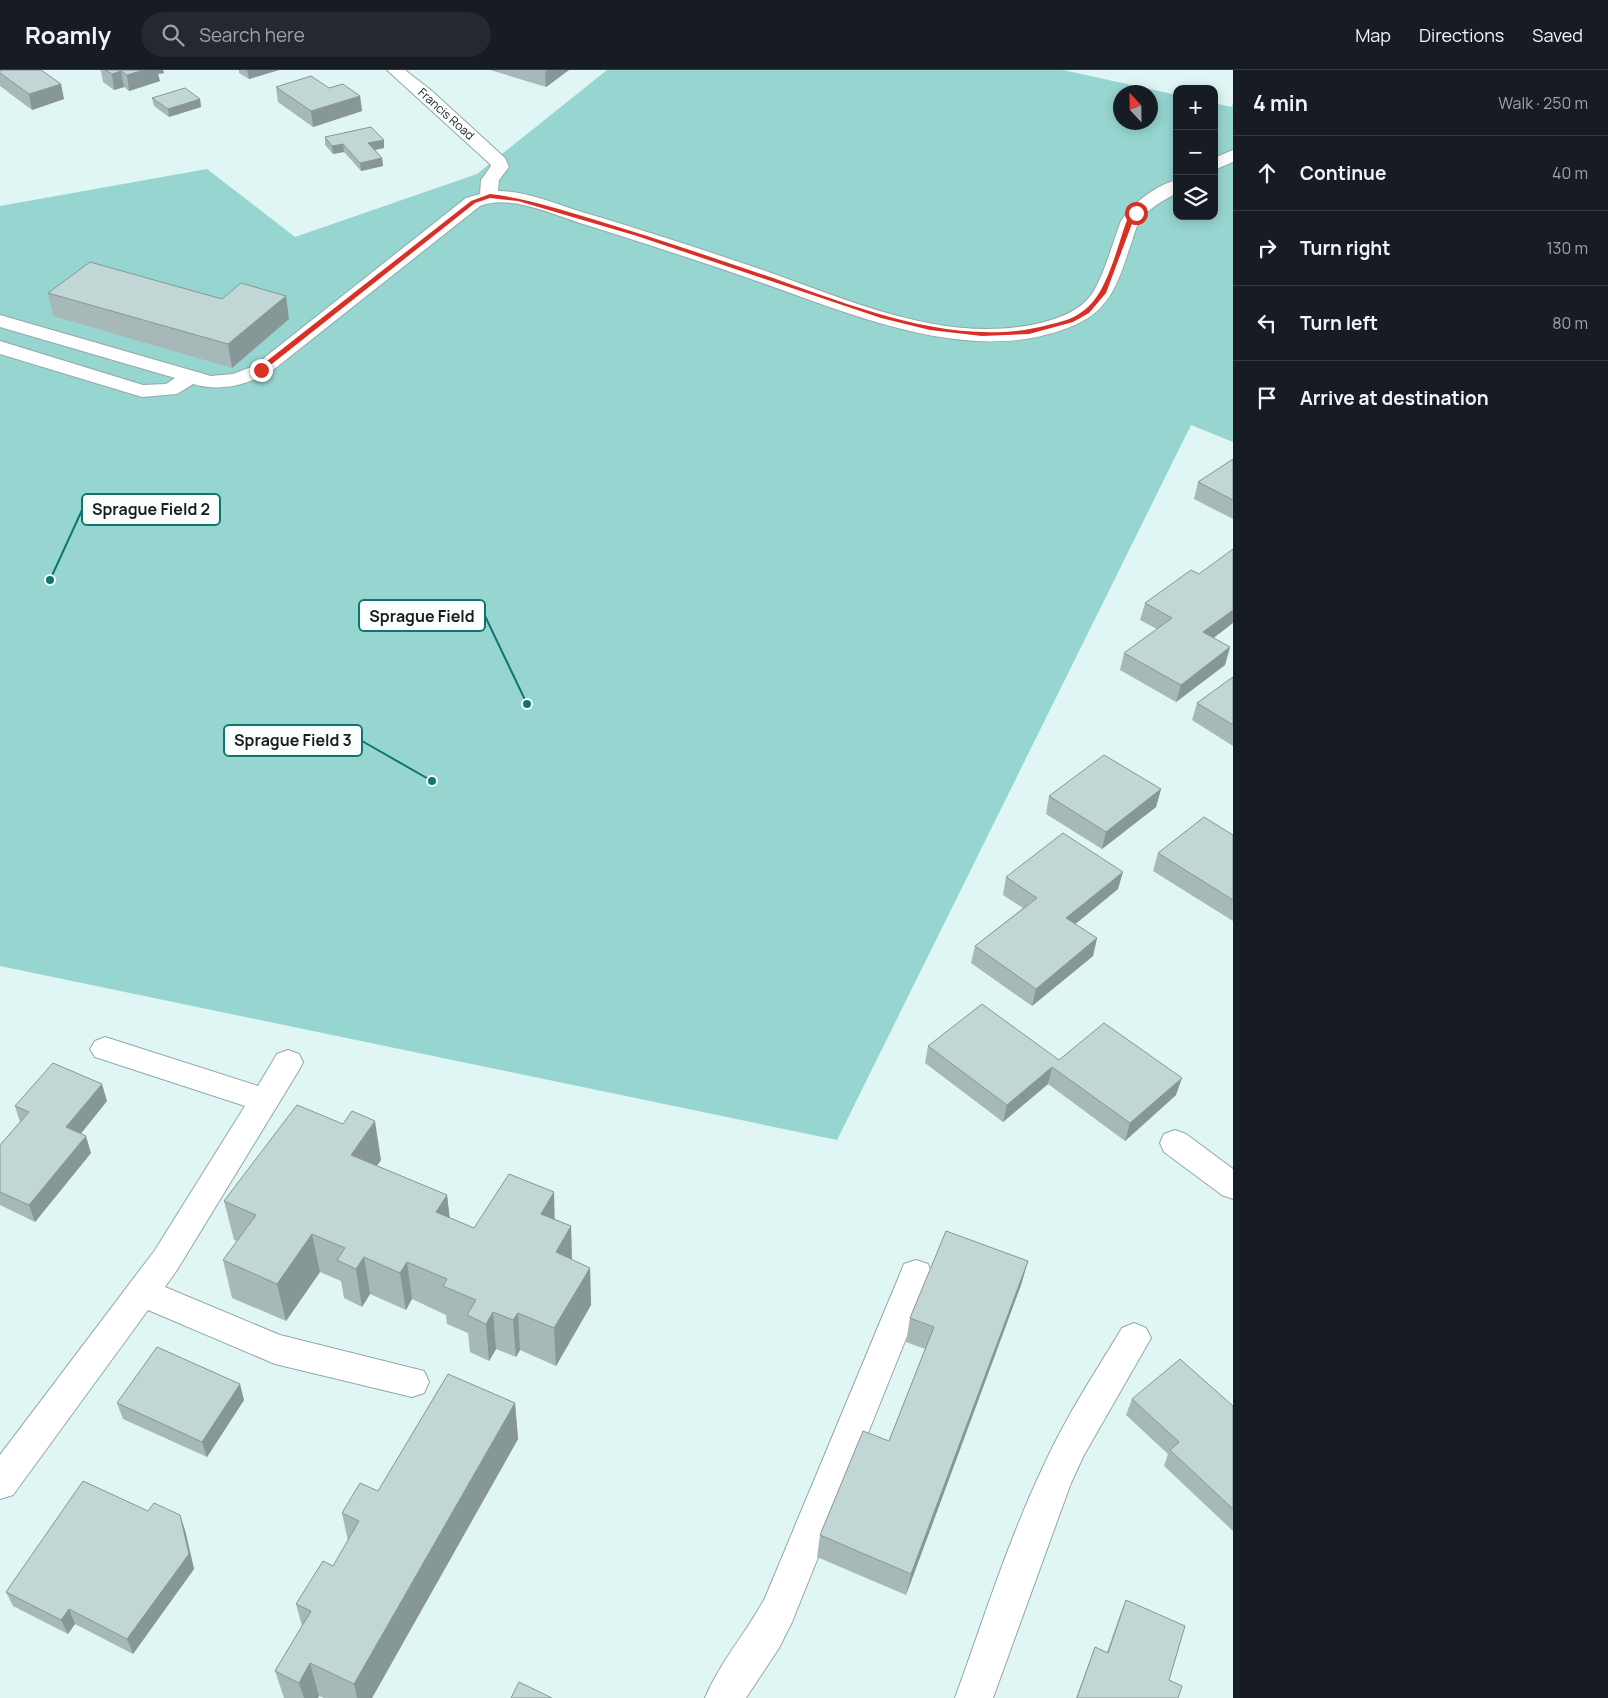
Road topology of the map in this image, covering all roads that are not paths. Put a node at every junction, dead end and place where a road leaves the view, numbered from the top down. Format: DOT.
graph roads {
  1 [pos="395,70"];
  2 [pos="1233,155"];
  3 [pos="1218,163"];
  4 [pos="1173,188"];
  5 [pos="490,196"];
  6 [pos="0,321"];
  7 [pos="0,347"];
  8 [pos="189,376"];
  9 [pos="105,1049"];
  10 [pos="288,1062"];
  11 [pos="265,1100"];
  12 [pos="1174,1142"];
  13 [pos="1233,1186"];
  14 [pos="916,1274"];
  15 [pos="143,1293"];
  16 [pos="1134,1338"];
  17 [pos="412,1382"];
  18 [pos="0,1483"];
  19 [pos="724,1698"];
  20 [pos="974,1698"];
  1 -- 5 [label="street, Francis Road"];
  2 -- 3 [label="street"];
  4 -- 5 [label="street"];
  5 -- 8 [label="street"];
  6 -- 8 [label="street"];
  7 -- 8 [label="street"];
  9 -- 11 [label="street"];
  10 -- 11 [label="street"];
  11 -- 15 [label="street"];
  12 -- 13 [label="street"];
  14 -- 19 [label="street"];
  15 -- 17 [label="street"];
  15 -- 18 [label="street"];
  16 -- 20 [label="street"];
}
